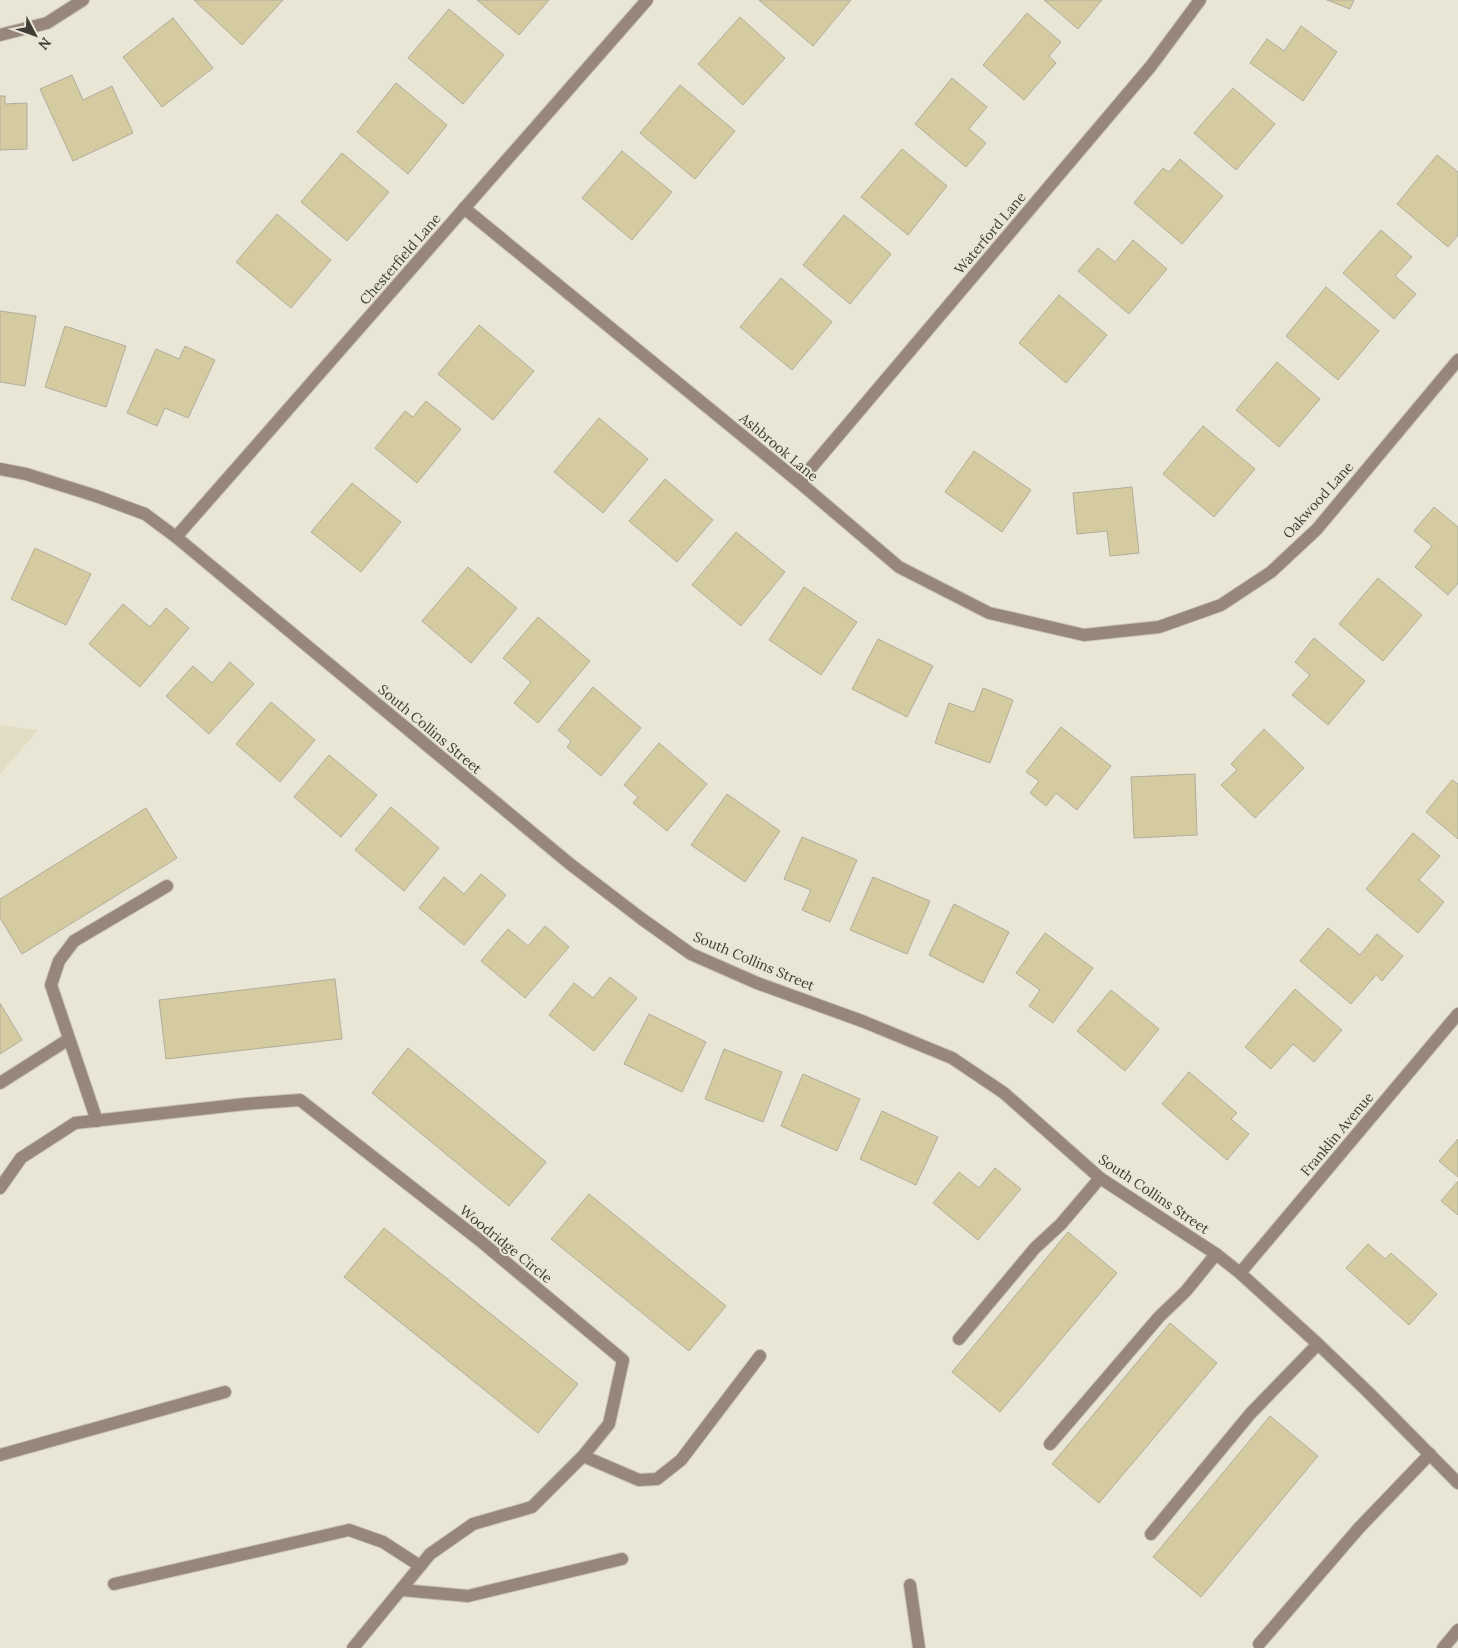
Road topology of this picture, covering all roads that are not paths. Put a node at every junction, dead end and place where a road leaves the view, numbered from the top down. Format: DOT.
graph roads {
  1 [pos="83,0"];
  2 [pos="647,0"];
  3 [pos="1200,0"];
  4 [pos="0,36"];
  5 [pos="464,208"];
  6 [pos="1458,360"];
  7 [pos="0,469"];
  8 [pos="799,482"];
  9 [pos="176,537"];
  10 [pos="1112,632"];
  11 [pos="167,886"];
  12 [pos="1458,1014"];
  13 [pos="69,1039"];
  14 [pos="0,1083"];
  15 [pos="97,1121"];
  16 [pos="1100,1178"];
  17 [pos="0,1188"];
  18 [pos="1216,1254"];
  19 [pos="1240,1273"];
  20 [pos="959,1339"];
  21 [pos="1318,1344"];
  22 [pos="760,1356"];
  23 [pos="225,1392"];
  24 [pos="1050,1444"];
  25 [pos="1430,1454"];
  26 [pos="0,1455"];
  27 [pos="583,1456"];
  28 [pos="1458,1483"];
  29 [pos="1151,1534"];
  30 [pos="622,1559"];
  31 [pos="420,1566"];
  32 [pos="114,1584"];
  33 [pos="910,1585"];
  34 [pos="401,1590"];
  35 [pos="1458,1630"];
  36 [pos="1259,1644"];
  37 [pos="353,1648"];
  38 [pos="919,1648"];
  39 [pos="1443,1648"];
  1 -- 4 [label="street"];
  2 -- 5 [label="street, Chesterfield Lane"];
  3 -- 8 [label="street, Waterford Lane"];
  5 -- 8 [label="street, Ashbrook Lane"];
  5 -- 9 [label="street, Chesterfield Lane"];
  6 -- 10 [label="street, Oakwood Lane"];
  7 -- 9 [label="street, South Collins Street"];
  8 -- 10 [label="street, Ashbrook Lane"];
  9 -- 16 [label="street, South Collins Street"];
  11 -- 13 [label="street"];
  12 -- 19 [label="street, Franklin Avenue"];
  13 -- 14 [label="street"];
  13 -- 15 [label="street"];
  15 -- 17 [label="street, Woodridge Circle"];
  15 -- 27 [label="street, Woodridge Circle"];
  16 -- 18 [label="street, South Collins Street"];
  16 -- 20 [label="street"];
  18 -- 19 [label="street, South Collins Street"];
  18 -- 24 [label="street"];
  19 -- 21 [label="street, South Collins Street"];
  21 -- 25 [label="street, South Collins Street"];
  21 -- 29 [label="street"];
  22 -- 27 [label="street"];
  23 -- 26 [label="street"];
  25 -- 28 [label="street, South Collins Street"];
  25 -- 36 [label="street"];
  27 -- 31 [label="street, Woodridge Circle"];
  30 -- 34 [label="street"];
  31 -- 32 [label="street"];
  31 -- 34 [label="street, Woodridge Circle"];
  33 -- 38 [label="street"];
  34 -- 37 [label="street, Woodridge Circle"];
  35 -- 39 [label="street"];
}
